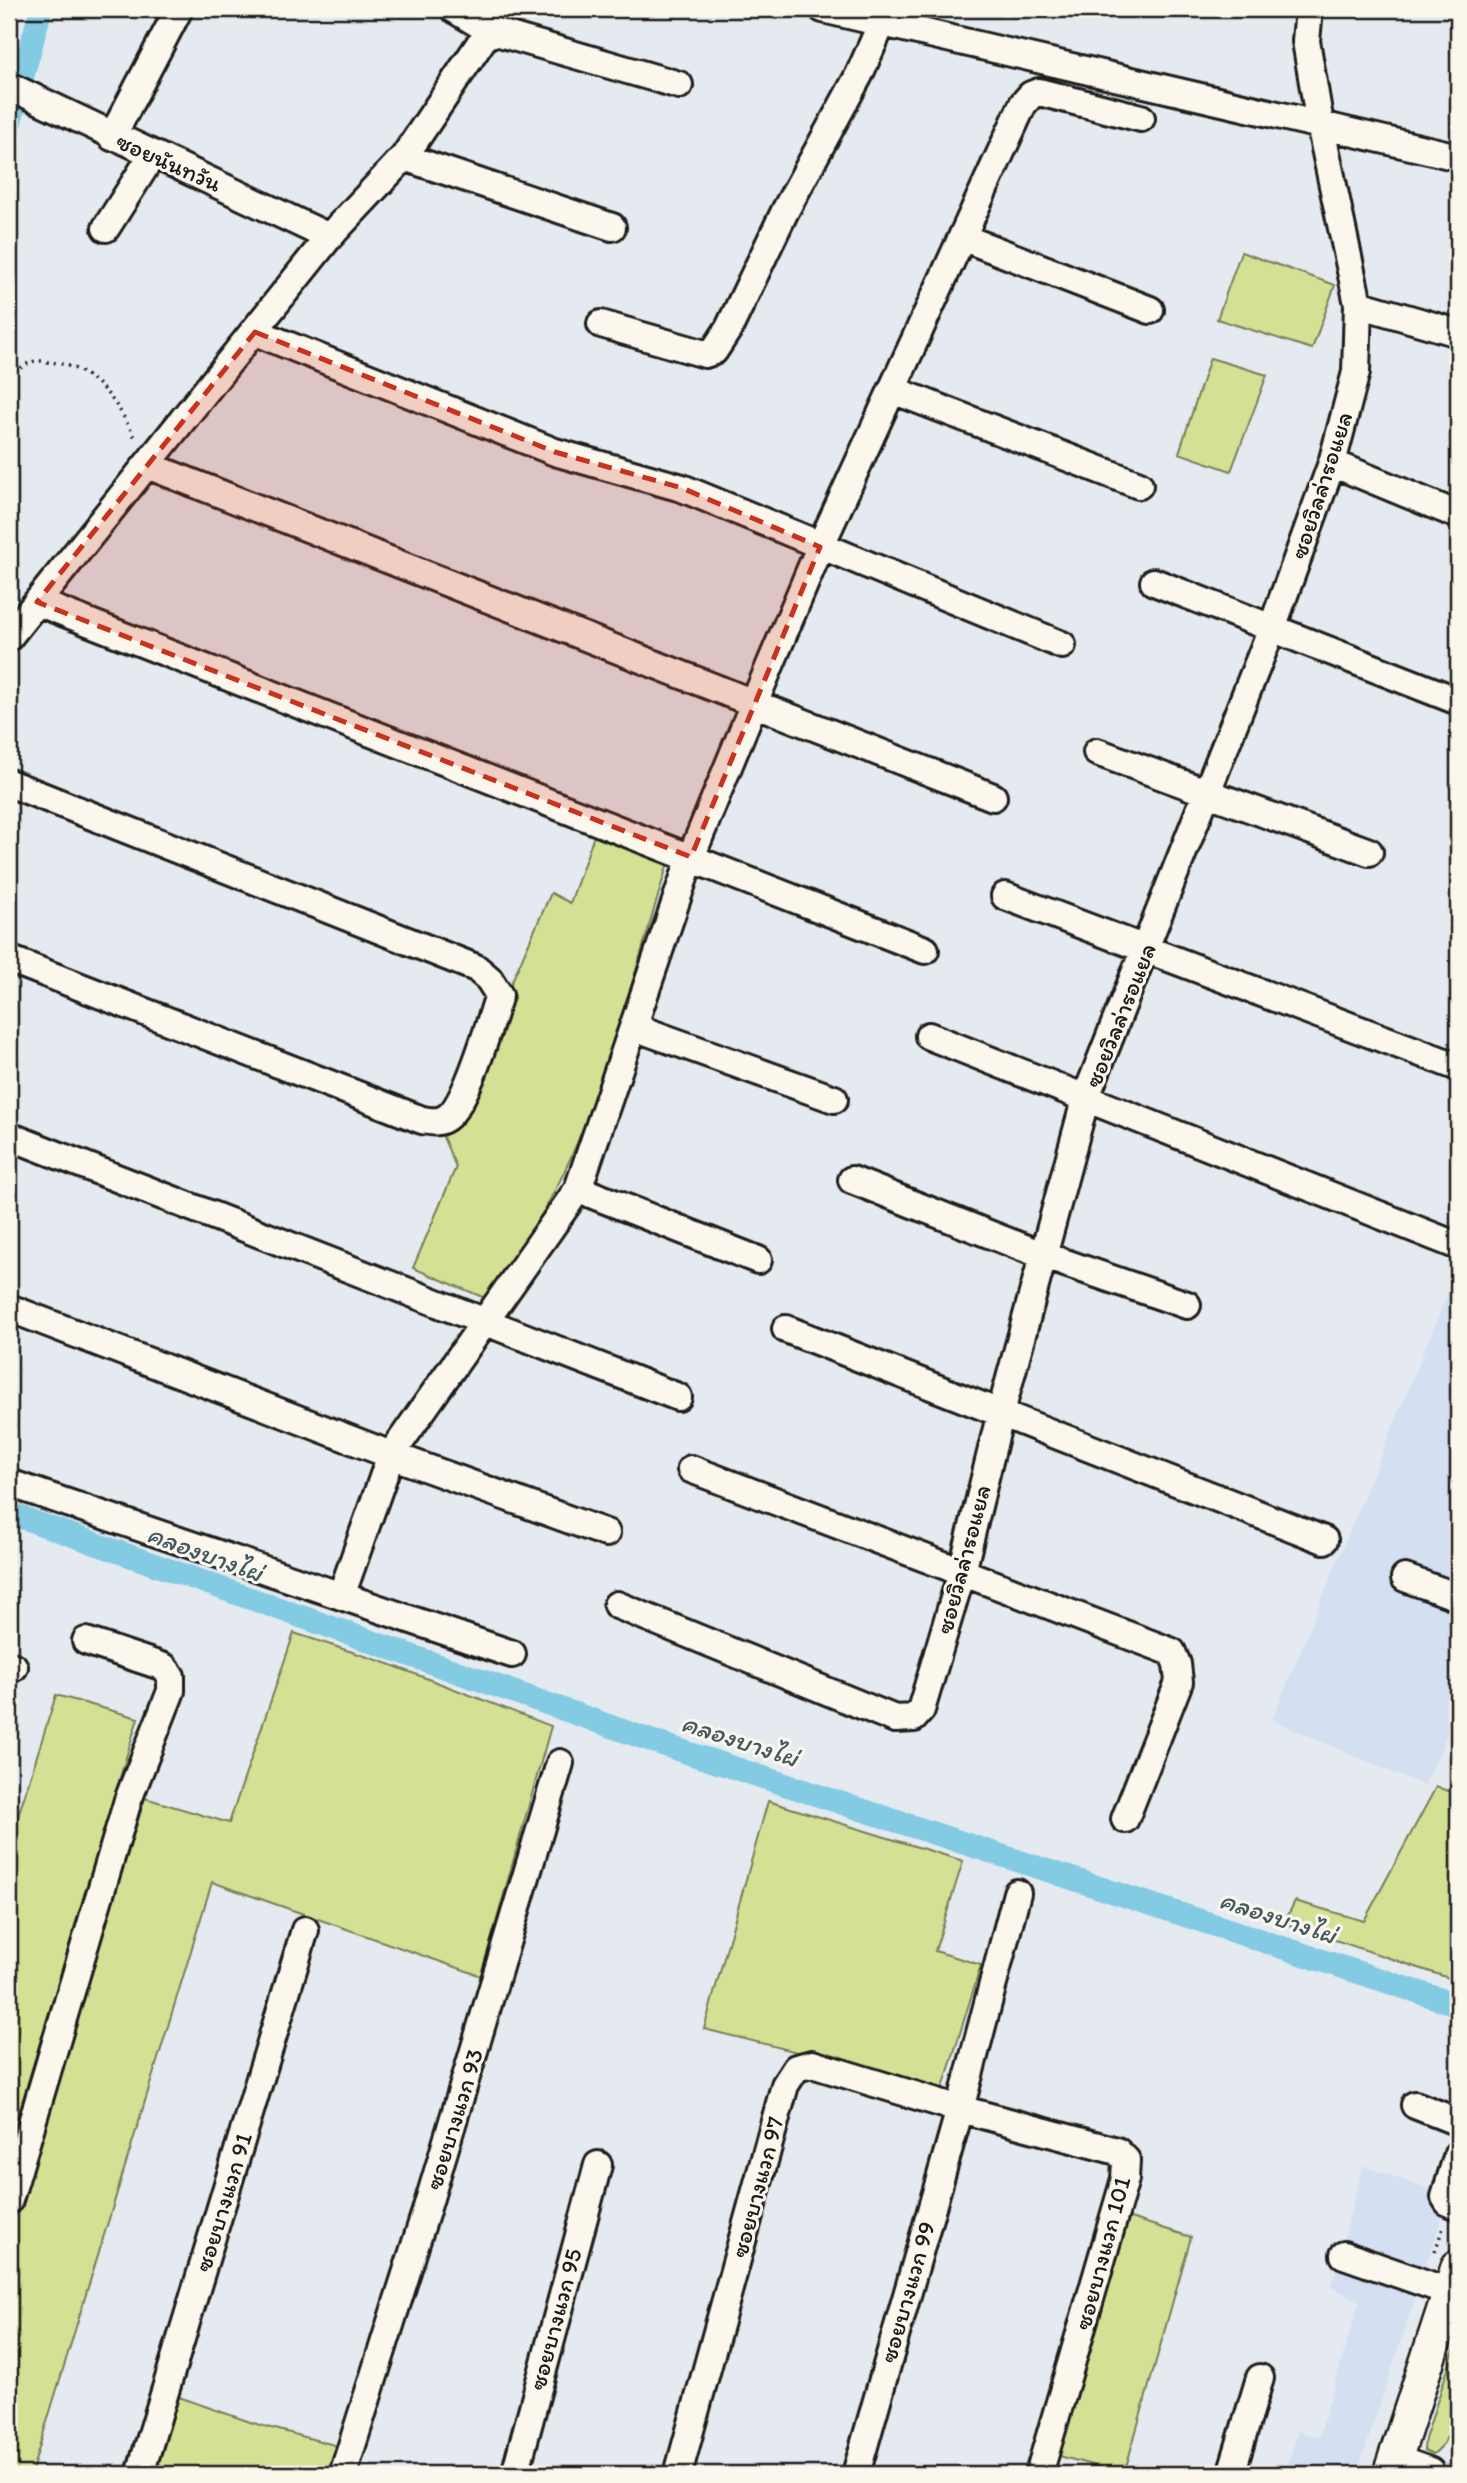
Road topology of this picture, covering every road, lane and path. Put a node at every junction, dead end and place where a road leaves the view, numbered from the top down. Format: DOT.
graph roads {
  1 [pos="179,9"];
  2 [pos="454,9"];
  3 [pos="823,9"];
  4 [pos="1309,9"];
  5 [pos="886,17"];
  6 [pos="489,30"];
  7 [pos="679,85"];
  8 [pos="9,86"];
  9 [pos="1141,118"];
  10 [pos="1320,124"];
  11 [pos="112,137"];
  12 [pos="153,155"];
  13 [pos="404,157"];
  14 [pos="1458,157"];
  15 [pos="106,228"];
  16 [pos="612,228"];
  17 [pos="329,237"];
  18 [pos="964,238"];
  19 [pos="1357,304"];
  20 [pos="1150,310"];
  21 [pos="601,324"];
  22 [pos="255,332"];
  23 [pos="1458,332"];
  24 [pos="9,376"];
  25 [pos="893,390"];
  26 [pos="1332,463"];
  27 [pos="146,465"];
  28 [pos="1139,485"];
  29 [pos="1458,515"];
  30 [pos="820,547"];
  31 [pos="1154,582"];
  32 [pos="37,602"];
  33 [pos="1272,628"];
  34 [pos="9,636"];
  35 [pos="1062,645"];
  36 [pos="755,701"];
  37 [pos="1458,701"];
  38 [pos="1097,752"];
  39 [pos="9,783"];
  40 [pos="1207,794"];
  41 [pos="993,797"];
  42 [pos="1369,852"];
  43 [pos="691,857"];
  44 [pos="1005,896"];
  45 [pos="1147,947"];
  46 [pos="925,950"];
  47 [pos="9,959"];
  48 [pos="634,1027"];
  49 [pos="929,1036"];
  50 [pos="1458,1068"];
  51 [pos="1086,1097"];
  52 [pos="834,1099"];
  53 [pos="9,1136"];
  54 [pos="852,1180"];
  55 [pos="578,1189"];
  56 [pos="1458,1246"];
  57 [pos="1042,1255"];
  58 [pos="758,1260"];
  59 [pos="1187,1305"];
  60 [pos="9,1308"];
  61 [pos="485,1322"];
  62 [pos="786,1329"];
  63 [pos="678,1397"];
  64 [pos="1001,1412"];
  65 [pos="391,1455"];
  66 [pos="691,1469"];
  67 [pos="9,1483"];
  68 [pos="606,1533"];
  69 [pos="1324,1540"];
  70 [pos="961,1572"];
  71 [pos="1405,1578"];
  72 [pos="341,1596"];
  73 [pos="1458,1597"];
  74 [pos="617,1605"];
  75 [pos="86,1641"];
  76 [pos="512,1654"];
  77 [pos="560,1763"];
  78 [pos="1125,1819"];
  79 [pos="1017,1893"];
  80 [pos="305,1930"];
  81 [pos="1415,2105"];
  82 [pos="960,2109"];
  83 [pos="1458,2122"];
  84 [pos="1458,2154"];
  85 [pos="598,2165"];
  86 [pos="9,2200"];
  87 [pos="1458,2206"];
  88 [pos="1344,2255"];
  89 [pos="1454,2279"];
  90 [pos="1260,2378"];
  91 [pos="1392,2468"];
  92 [pos="141,2474"];
  93 [pos="344,2474"];
  94 [pos="515,2474"];
  95 [pos="678,2474"];
  96 [pos="856,2474"];
  97 [pos="1040,2474"];
  98 [pos="1231,2474"];
  99 [pos="1428,2474"];
  1 -- 11 [label="street"];
  2 -- 6 [label="street"];
  3 -- 5 [label="street"];
  4 -- 10 [label="street, ซอยวิลล่ารอแยล"];
  5 -- 10 [label="street"];
  5 -- 21 [label="street"];
  6 -- 7 [label="street"];
  6 -- 13 [label="street"];
  8 -- 11 [label="street, ซอยนันทวัน"];
  9 -- 18 [label="street"];
  10 -- 14 [label="street"];
  10 -- 19 [label="street, ซอยวิลล่ารอแยล"];
  11 -- 12 [label="street, ซอยนันทวัน"];
  12 -- 15 [label="street"];
  12 -- 17 [label="street, ซอยนันทวัน"];
  13 -- 16 [label="street"];
  13 -- 17 [label="street"];
  17 -- 22 [label="street"];
  18 -- 20 [label="street"];
  18 -- 25 [label="street"];
  19 -- 23 [label="street"];
  19 -- 26 [label="street, ซอยวิลล่ารอแยล"];
  22 -- 27 [label="street"];
  22 -- 30 [label="street"];
  24 -- 27 [label="path"];
  25 -- 28 [label="street"];
  25 -- 30 [label="street"];
  26 -- 29 [label="street"];
  26 -- 33 [label="street, ซอยวิลล่ารอแยล"];
  27 -- 32 [label="street"];
  27 -- 36 [label="street"];
  30 -- 35 [label="street"];
  30 -- 36 [label="street"];
  31 -- 33 [label="street"];
  32 -- 34 [label="street"];
  32 -- 43 [label="street"];
  33 -- 37 [label="street"];
  33 -- 40 [label="street, ซอยวิลล่ารอแยล"];
  36 -- 41 [label="street"];
  36 -- 43 [label="street"];
  38 -- 40 [label="street"];
  39 -- 47 [label="street"];
  40 -- 42 [label="street"];
  40 -- 45 [label="street, ซอยวิลล่ารอแยล"];
  43 -- 46 [label="street"];
  43 -- 48 [label="street"];
  44 -- 45 [label="street"];
  45 -- 50 [label="street"];
  45 -- 51 [label="street, ซอยวิลล่ารอแยล"];
  48 -- 52 [label="street"];
  48 -- 55 [label="street"];
  49 -- 51 [label="street"];
  51 -- 56 [label="street"];
  51 -- 57 [label="street, ซอยวิลล่ารอแยล"];
  53 -- 61 [label="street"];
  54 -- 57 [label="street"];
  55 -- 58 [label="street"];
  55 -- 61 [label="street"];
  57 -- 59 [label="street"];
  57 -- 64 [label="street, ซอยวิลล่ารอแยล"];
  60 -- 65 [label="street"];
  61 -- 63 [label="street"];
  61 -- 65 [label="street"];
  62 -- 64 [label="street"];
  64 -- 69 [label="street"];
  64 -- 70 [label="street, ซอยวิลล่ารอแยล"];
  65 -- 68 [label="street"];
  65 -- 72 [label="street"];
  66 -- 70 [label="street"];
  67 -- 72 [label="street"];
  70 -- 74 [label="street, ซอยวิลล่ารอแยล"];
  70 -- 78 [label="street"];
  71 -- 73 [label="street"];
  72 -- 76 [label="street"];
  75 -- 86 [label="street"];
  77 -- 93 [label="street, ซอยบางแวก 93"];
  79 -- 82 [label="street, ซอยบางแวก 99"];
  80 -- 92 [label="street, ซอยบางแวก 91"];
  81 -- 83 [label="street"];
  82 -- 95 [label="street, ซอยบางแวก 97"];
  82 -- 96 [label="street, ซอยบางแวก 99"];
  82 -- 97 [label="street, ซอยบางแวก 101"];
  84 -- 87 [label="street"];
  85 -- 94 [label="street, ซอยบางแวก 95"];
  88 -- 89 [label="street"];
  89 -- 91 [label="main road"];
  90 -- 98 [label="street"];
  91 -- 99 [label="main road"];
}
